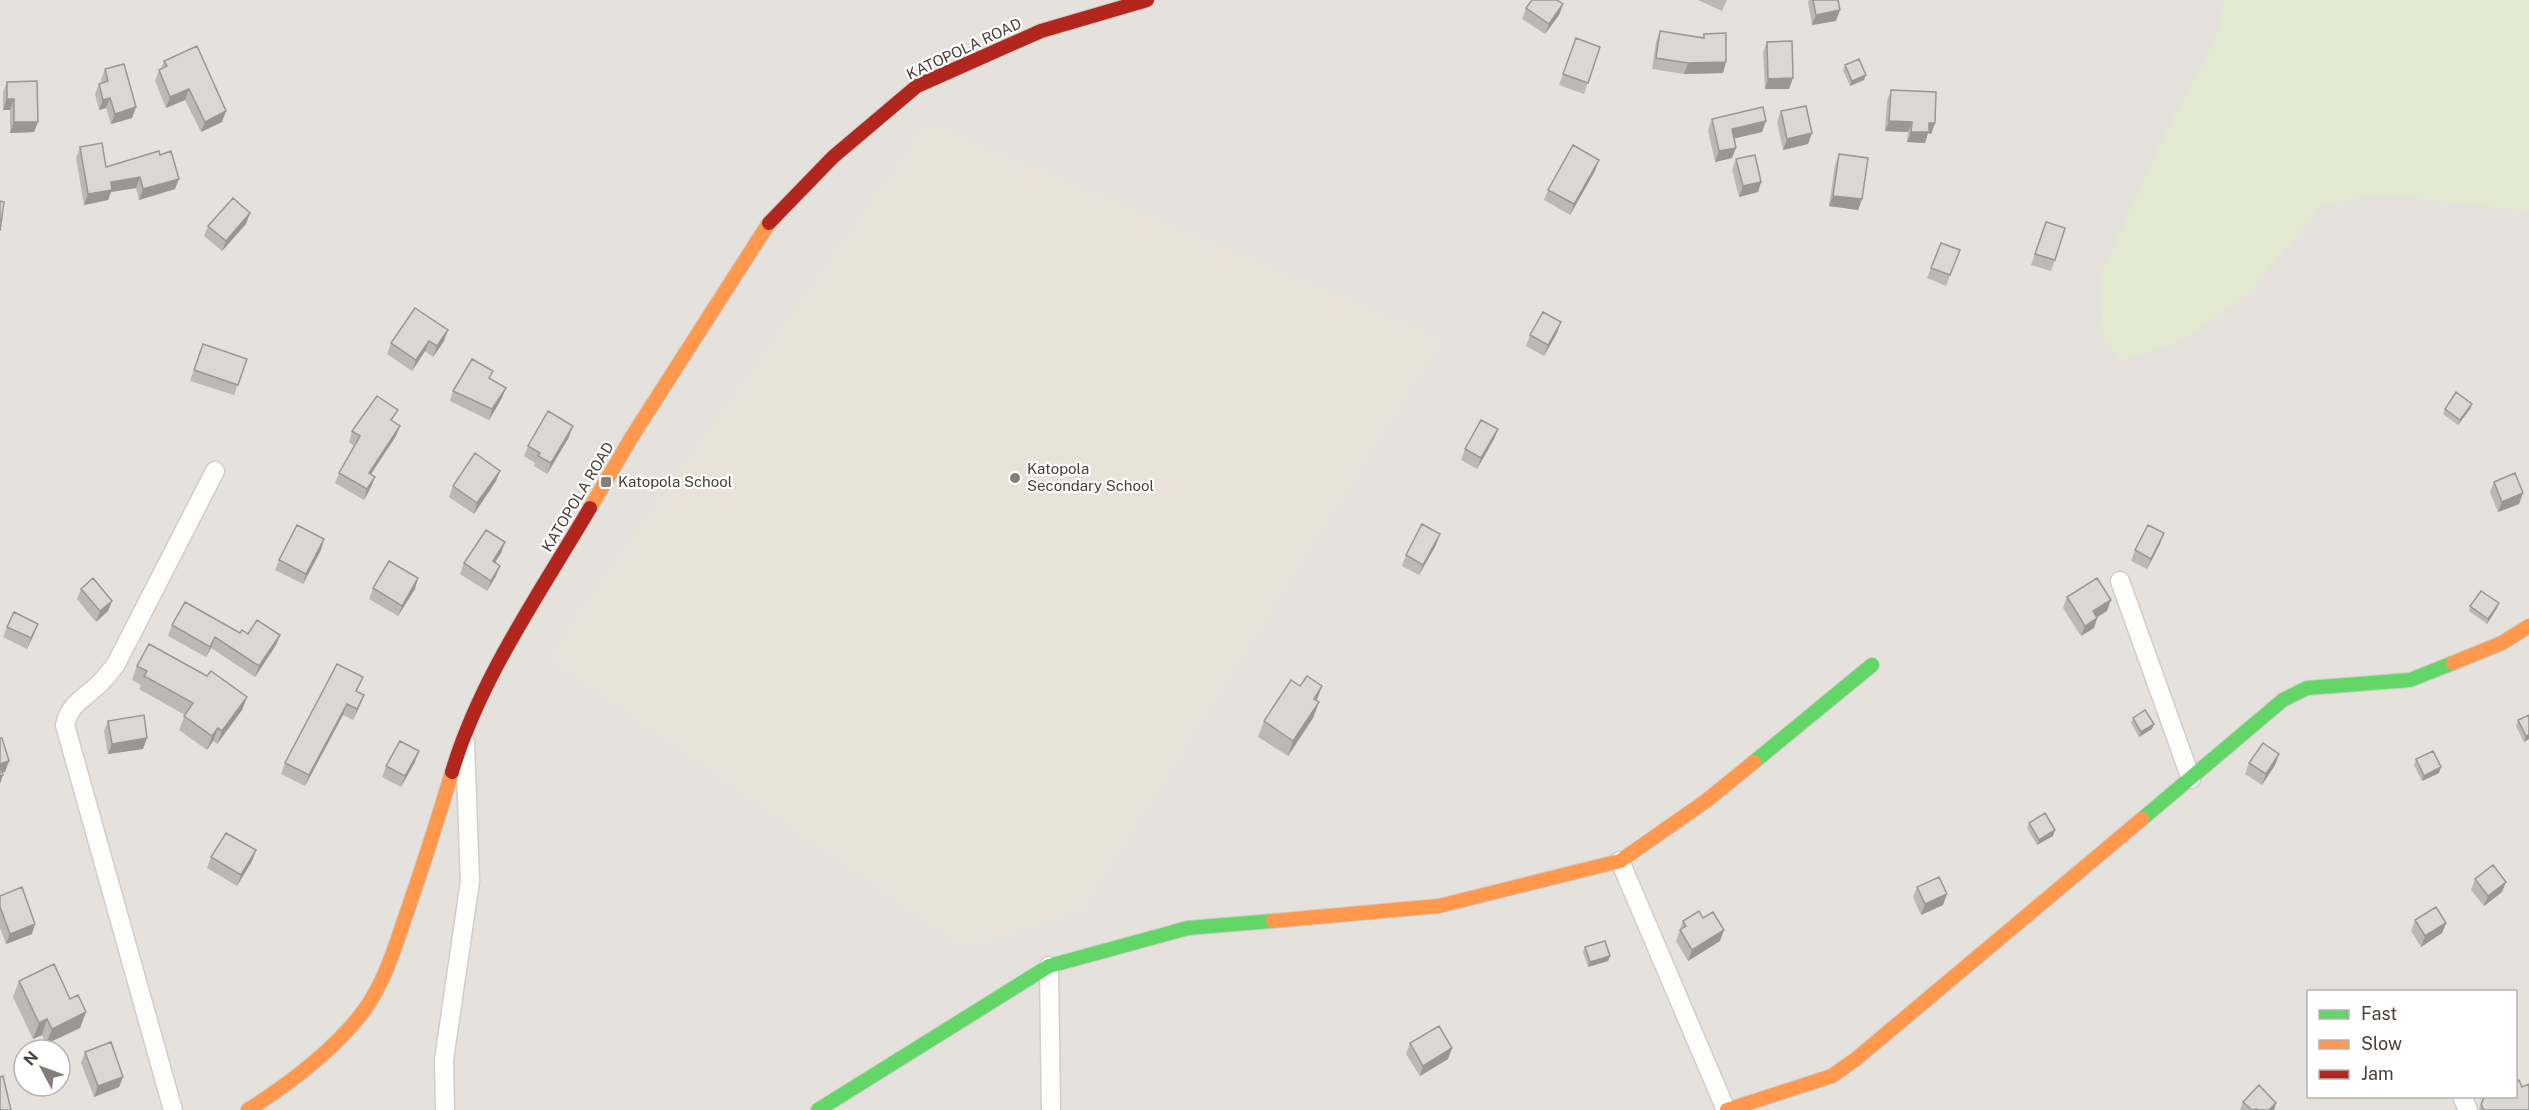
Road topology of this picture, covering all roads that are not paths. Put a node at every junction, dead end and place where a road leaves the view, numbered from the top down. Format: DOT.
graph roads {
  1 [pos="1147,0"];
  2 [pos="215,471"];
  3 [pos="2120,581"];
  4 [pos="2529,626"];
  5 [pos="1872,665"];
  6 [pos="464,731"];
  7 [pos="2191,779"];
  8 [pos="1620,861"];
  9 [pos="1049,966"];
  10 [pos="173,1110"];
  11 [pos="248,1110"];
  12 [pos="445,1110"];
  13 [pos="818,1110"];
  14 [pos="1051,1110"];
  15 [pos="1726,1110"];
  1 -- 6 [label="street, KATOPOLA ROAD"];
  2 -- 10 [label="street"];
  3 -- 7 [label="street"];
  4 -- 7 [label="street"];
  5 -- 8 [label="street"];
  6 -- 11 [label="street, KATOPOLA ROAD"];
  6 -- 12 [label="street"];
  7 -- 15 [label="street"];
  8 -- 9 [label="street"];
  8 -- 15 [label="street"];
  9 -- 13 [label="street"];
  9 -- 14 [label="street"];
}
